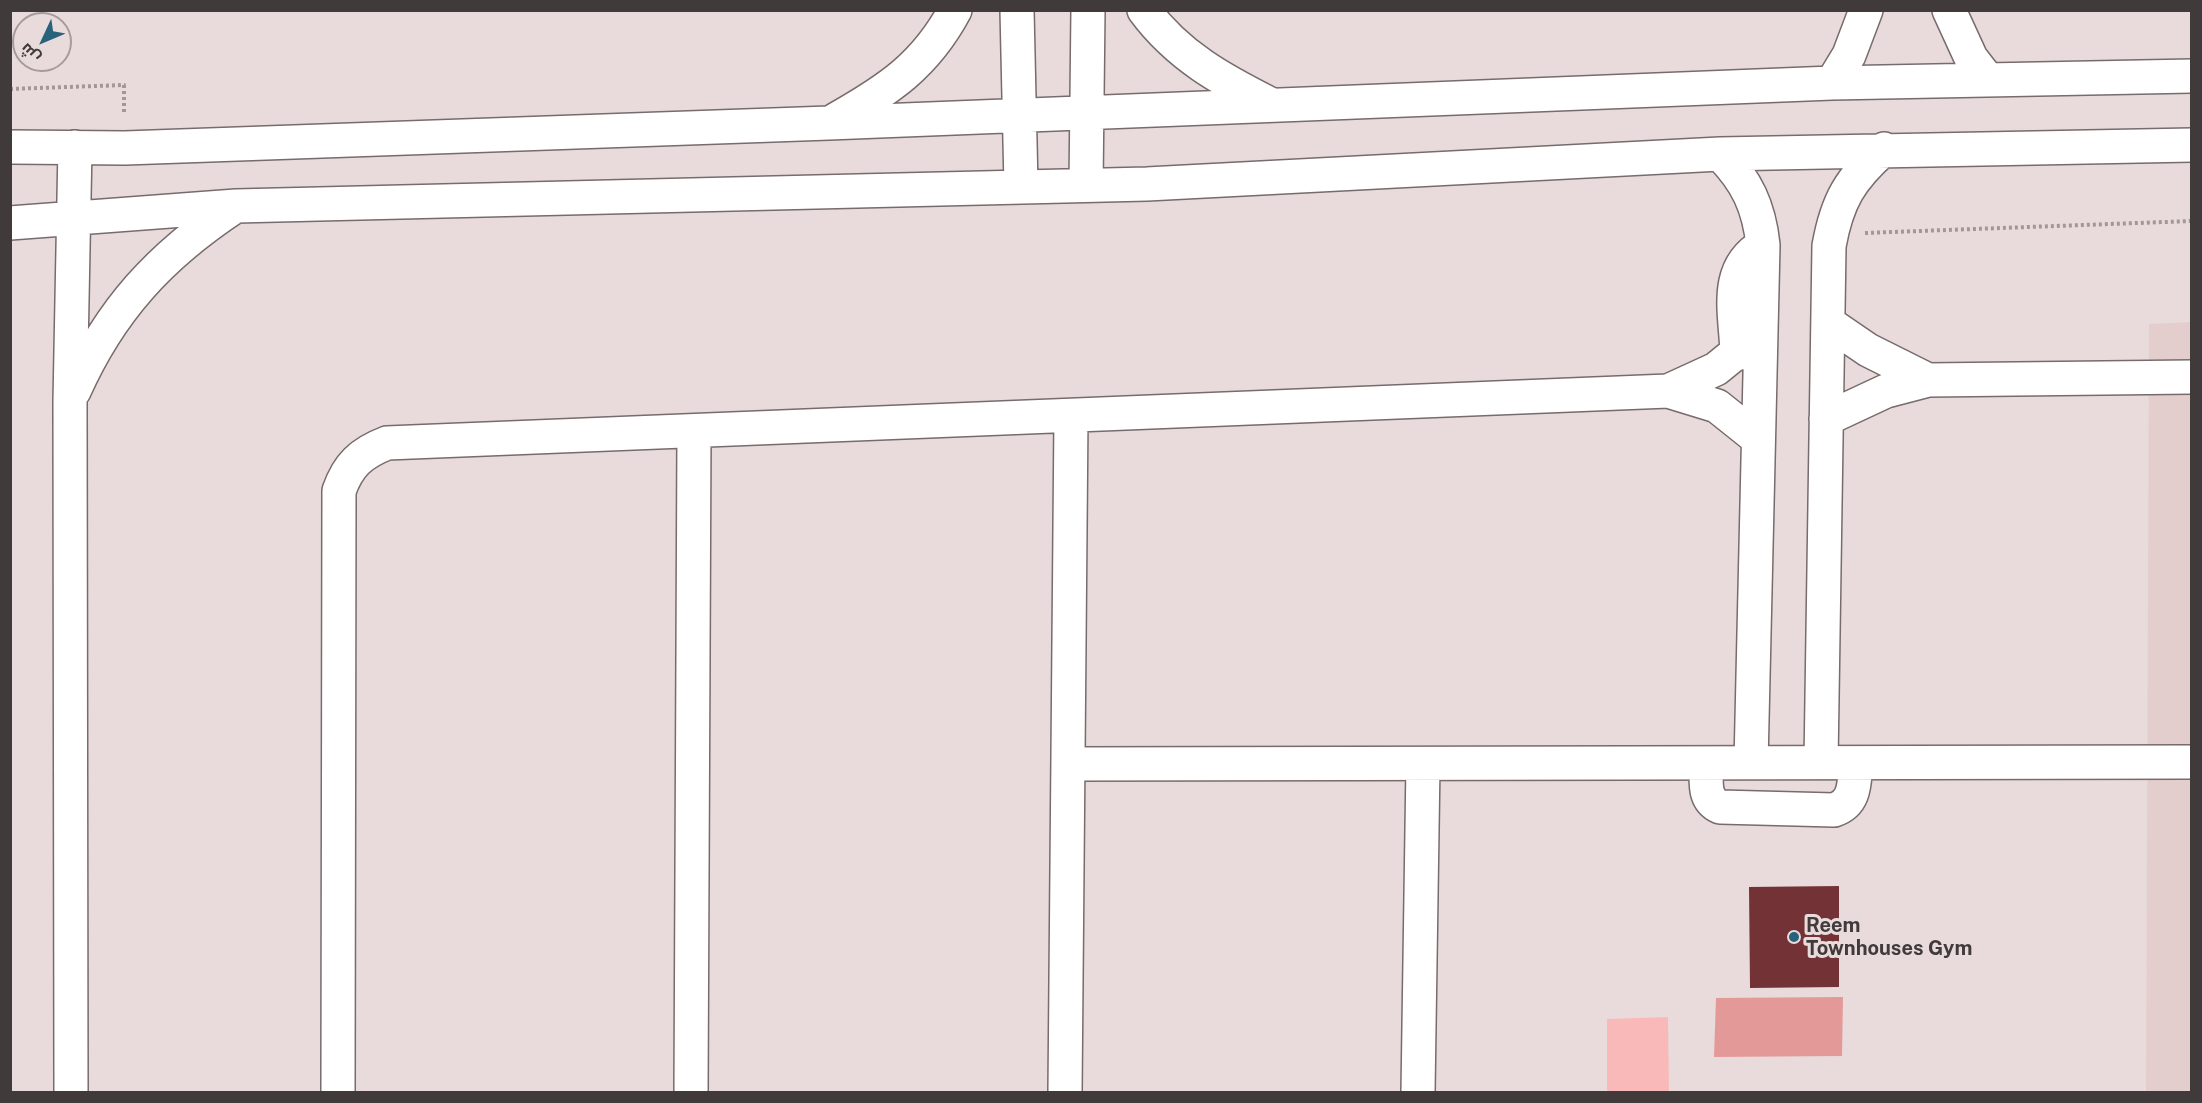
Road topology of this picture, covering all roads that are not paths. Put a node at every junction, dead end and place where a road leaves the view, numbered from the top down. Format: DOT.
graph roads {
  1 [pos="955,10"];
  2 [pos="1017,10"];
  3 [pos="1088,10"];
  4 [pos="1144,10"];
  5 [pos="1866,10"];
  6 [pos="1949,10"];
  7 [pos="2192,76"];
  8 [pos="1988,80"];
  9 [pos="1832,83"];
  10 [pos="1273,106"];
  11 [pos="1087,113"];
  12 [pos="1019,116"];
  13 [pos="829,123"];
  14 [pos="2192,145"];
  15 [pos="10,147"];
  16 [pos="75,147"];
  17 [pos="1884,149"];
  18 [pos="1720,154"];
  19 [pos="1086,185"];
  20 [pos="1021,186"];
  21 [pos="236,206"];
  22 [pos="73,218"];
  23 [pos="10,223"];
  24 [pos="1830,324"];
  25 [pos="1749,343"];
  26 [pos="2192,377"];
  27 [pos="1928,380"];
  28 [pos="1668,391"];
  29 [pos="70,401"];
  30 [pos="1071,416"];
  31 [pos="1826,419"];
  32 [pos="694,432"];
  33 [pos="1757,438"];
  34 [pos="1821,762"];
  35 [pos="2192,762"];
  36 [pos="1706,763"];
  37 [pos="1750,763"];
  38 [pos="1856,763"];
  39 [pos="1069,764"];
  40 [pos="1423,764"];
  41 [pos="71,1092"];
  42 [pos="338,1092"];
  43 [pos="691,1092"];
  44 [pos="1065,1092"];
  45 [pos="1418,1092"];
  1 -- 13 [label="street"];
  2 -- 12 [label="street"];
  3 -- 11 [label="street"];
  4 -- 10 [label="street"];
  5 -- 9 [label="street"];
  6 -- 8 [label="street"];
  7 -- 8 [label="street"];
  8 -- 9 [label="street"];
  9 -- 10 [label="street"];
  10 -- 11 [label="street"];
  11 -- 12 [label="street"];
  11 -- 19 [label="street"];
  12 -- 13 [label="street"];
  12 -- 20 [label="street"];
  13 -- 16 [label="street"];
  14 -- 17 [label="street"];
  15 -- 16 [label="street"];
  16 -- 22 [label="street"];
  17 -- 18 [label="street"];
  17 -- 24 [label="street"];
  18 -- 19 [label="street"];
  18 -- 25 [label="street"];
  19 -- 20 [label="street"];
  20 -- 21 [label="street"];
  21 -- 22 [label="street"];
  21 -- 29 [label="street"];
  22 -- 23 [label="street"];
  22 -- 29 [label="street"];
  24 -- 27 [label="street"];
  24 -- 31 [label="street"];
  25 -- 28 [label="street"];
  25 -- 33 [label="street"];
  26 -- 27 [label="street"];
  27 -- 31 [label="street"];
  28 -- 30 [label="street"];
  28 -- 33 [label="street"];
  29 -- 41 [label="street"];
  30 -- 32 [label="street"];
  30 -- 39 [label="street"];
  31 -- 34 [label="street"];
  32 -- 42 [label="street"];
  32 -- 43 [label="street"];
  33 -- 37 [label="street"];
  34 -- 37 [label="street"];
  34 -- 38 [label="street"];
  35 -- 38 [label="street"];
  36 -- 37 [label="street"];
  36 -- 38 [label="street"];
  36 -- 40 [label="street"];
  39 -- 40 [label="street"];
  39 -- 44 [label="street"];
  40 -- 45 [label="street"];
}
